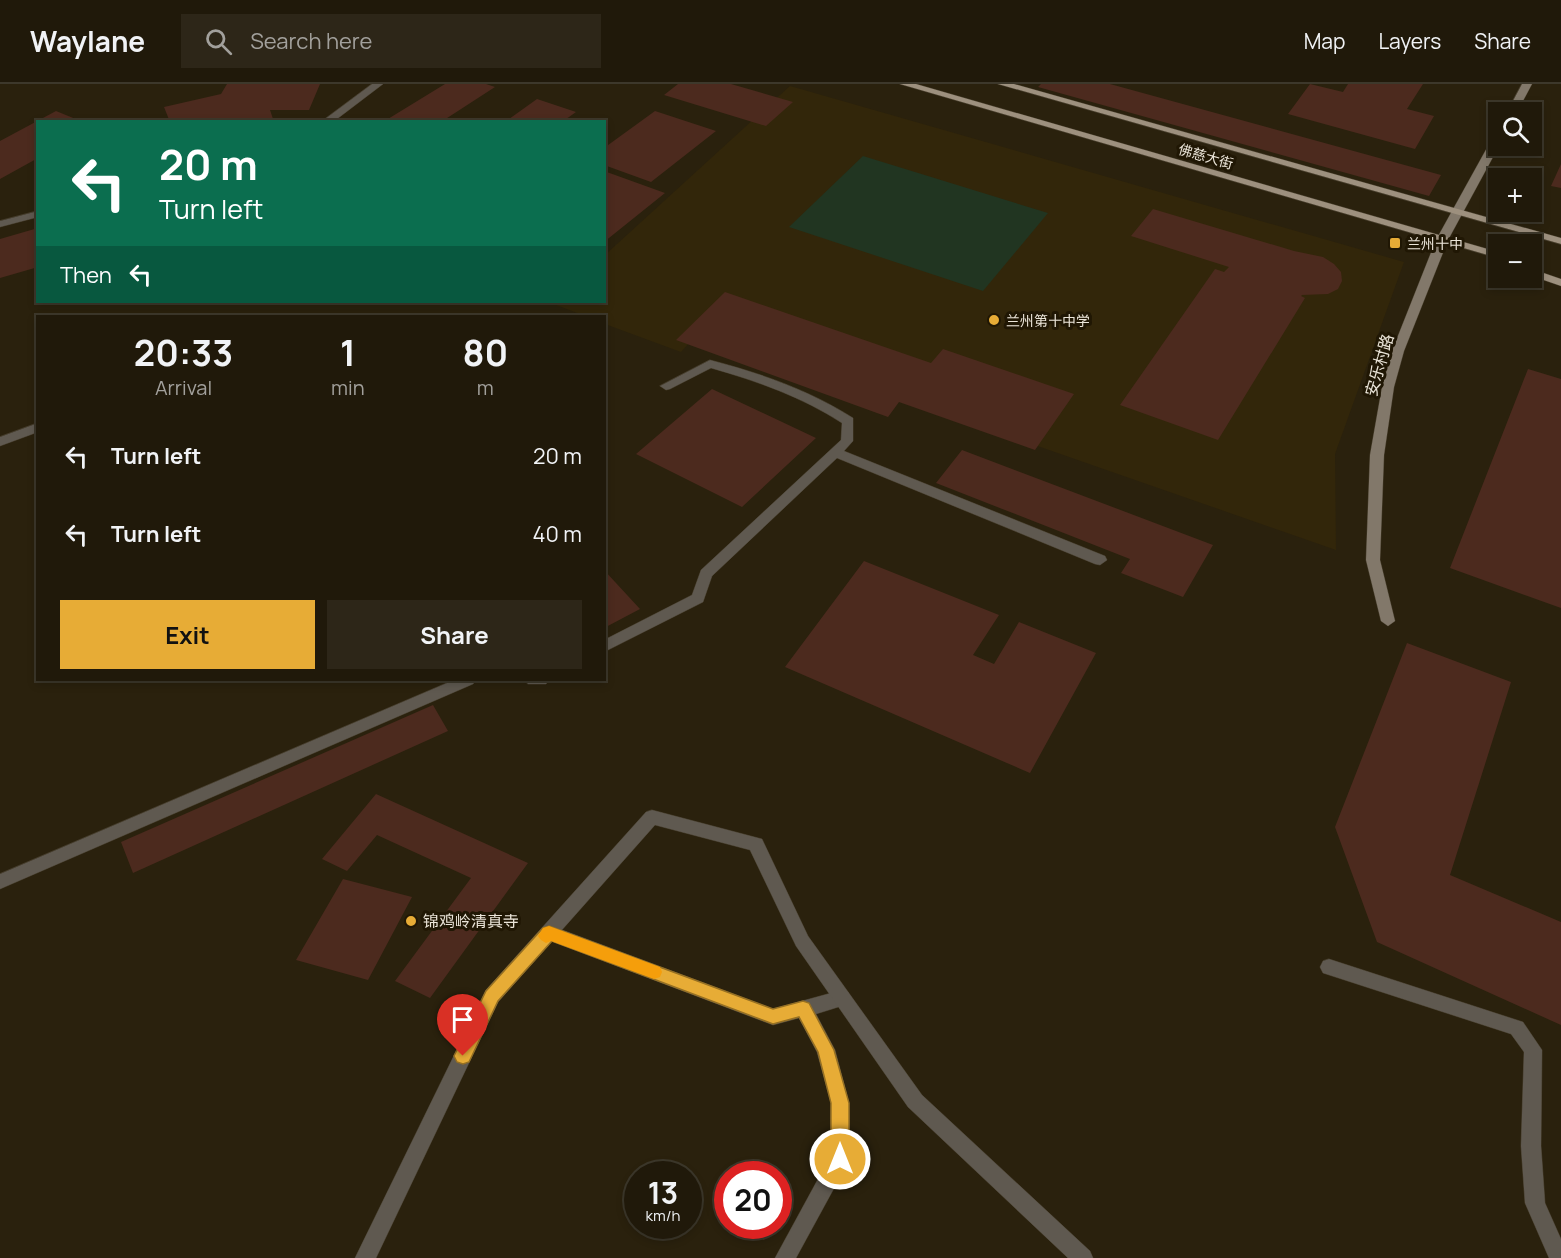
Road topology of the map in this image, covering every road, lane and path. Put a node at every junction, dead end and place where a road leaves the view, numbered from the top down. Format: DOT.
graph roads {
  1 [pos="378,84"];
  2 [pos="905,84"];
  3 [pos="1003,84"];
  4 [pos="1527,84"];
  5 [pos="1517,102"];
  6 [pos="329,120"];
  7 [pos="1489,156"];
  8 [pos="1459,212"];
  9 [pos="36,215"];
  10 [pos="0,224"];
  11 [pos="1561,234"];
  12 [pos="1442,240"];
  13 [pos="1561,242"];
  14 [pos="1488,252"];
  15 [pos="1488,257"];
  16 [pos="1542,267"];
  17 [pos="1561,272"];
  18 [pos="1542,276"];
  19 [pos="1561,283"];
  20 [pos="666,386"];
  21 [pos="36,428"];
  22 [pos="0,442"];
  23 [pos="834,452"];
  24 [pos="1100,560"];
  25 [pos="1388,621"];
  26 [pos="606,645"];
  27 [pos="466,681"];
  28 [pos="0,882"];
  29 [pos="549,933"];
  30 [pos="1329,967"];
  31 [pos="842,998"];
  32 [pos="803,1008"];
  33 [pos="1561,1257"];
  34 [pos="365,1258"];
  35 [pos="785,1258"];
  36 [pos="1083,1258"];
  1 -- 6 [label="street"];
  2 -- 12 [label="main road, 佛慈大街"];
  3 -- 8 [label="main road, 佛慈大街"];
  4 -- 5 [label="street"];
  7 -- 8 [label="street, 安乐村路"];
  8 -- 11 [label="main road"];
  8 -- 12 [label="street, 安乐村路"];
  8 -- 13 [label="main road, 佛慈大街"];
  9 -- 10 [label="street"];
  12 -- 14 [label="main road, 佛慈大街"];
  12 -- 15 [label="main road"];
  12 -- 25 [label="street, 安乐村路"];
  16 -- 17 [label="main road"];
  18 -- 19 [label="main road"];
  20 -- 23 [label="street"];
  21 -- 22 [label="street"];
  23 -- 24 [label="street"];
  23 -- 26 [label="street"];
  27 -- 28 [label="street"];
  29 -- 31 [label="street"];
  29 -- 32 [label="street"];
  29 -- 34 [label="street"];
  30 -- 33 [label="street"];
  31 -- 32 [label="street"];
  31 -- 36 [label="street"];
  32 -- 35 [label="street"];
}
